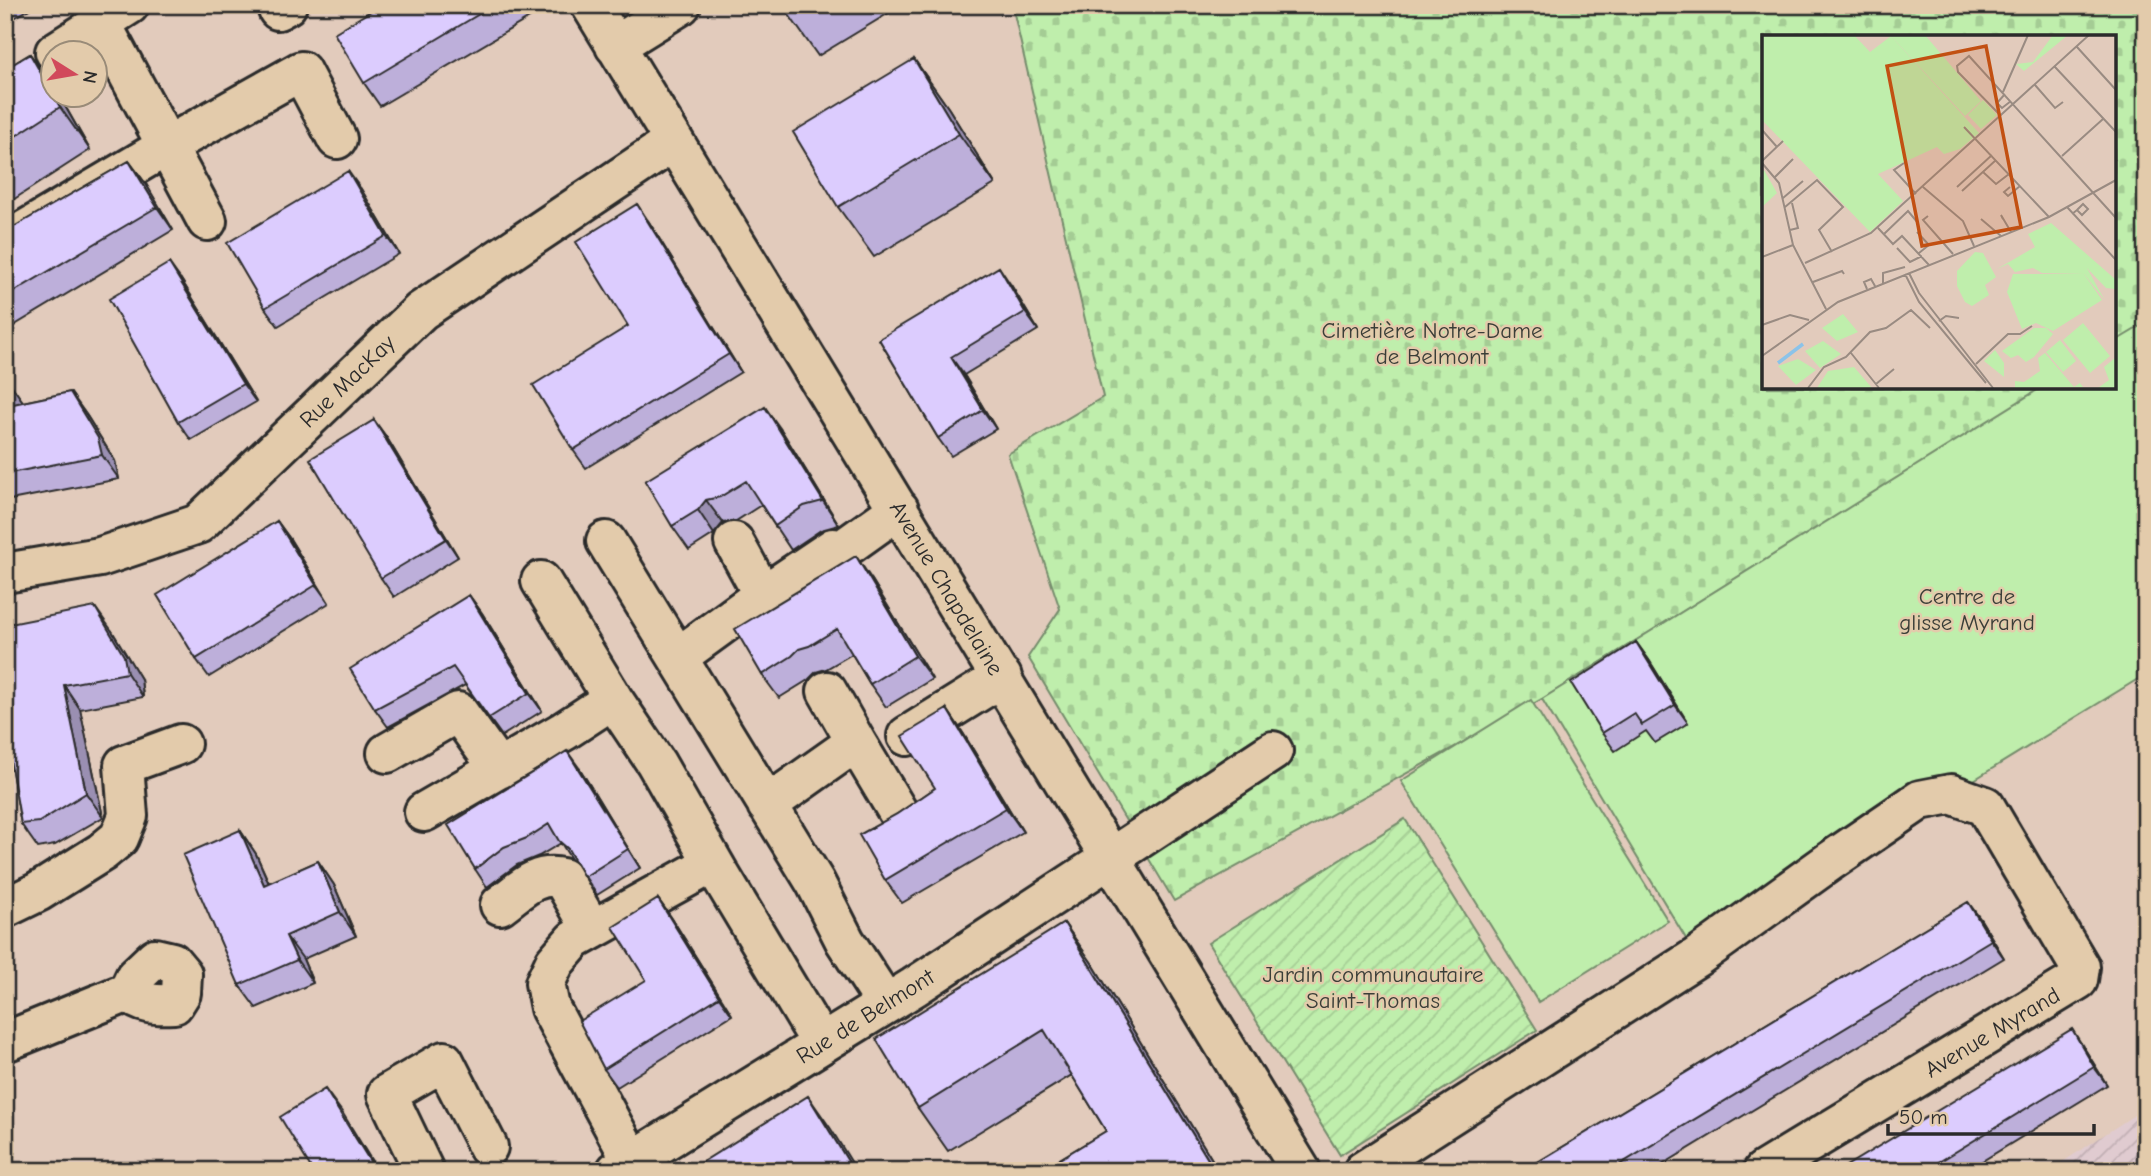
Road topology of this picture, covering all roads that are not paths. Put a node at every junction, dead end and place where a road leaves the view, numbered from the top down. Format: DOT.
graph roads {
  1 [pos="591,5"];
  2 [pos="681,5"];
  3 [pos="115,14"];
  4 [pos="78,38"];
  5 [pos="615,46"];
  6 [pos="337,139"];
  7 [pos="673,142"];
  8 [pos="167,146"];
  9 [pos="207,221"];
  10 [pos="5,242"];
  11 [pos="899,509"];
  12 [pos="606,541"];
  13 [pos="734,542"];
  14 [pos="5,573"];
  15 [pos="541,582"];
  16 [pos="763,595"];
  17 [pos="677,657"];
  18 [pos="1002,677"];
  19 [pos="827,691"];
  20 [pos="613,699"];
  21 [pos="907,736"];
  22 [pos="856,742"];
  23 [pos="181,744"];
  24 [pos="1273,751"];
  25 [pos="387,753"];
  26 [pos="499,769"];
  27 [pos="767,805"];
  28 [pos="424,812"];
  29 [pos="902,819"];
  30 [pos="1112,858"];
  31 [pos="713,863"];
  32 [pos="500,905"];
  33 [pos="5,908"];
  34 [pos="592,930"];
  35 [pos="128,992"];
  36 [pos="886,1004"];
  37 [pos="5,1042"];
  38 [pos="821,1044"];
  39 [pos="488,1147"];
  40 [pos="624,1166"];
  41 [pos="424,1171"];
  42 [pos="1301,1171"];
  43 [pos="1363,1171"];
  44 [pos="1763,1171"];
  1 -- 5 [label="street, Avenue Chapdelaine"];
  2 -- 5 [label="street"];
  3 -- 4 [label="street"];
  3 -- 8 [label="street"];
  5 -- 7 [label="street, Avenue Chapdelaine"];
  6 -- 8 [label="street"];
  7 -- 11 [label="street, Avenue Chapdelaine"];
  7 -- 14 [label="street, Rue MacKay"];
  8 -- 9 [label="street"];
  8 -- 10 [label="street"];
  11 -- 16 [label="street"];
  11 -- 18 [label="street, Avenue Chapdelaine"];
  12 -- 17 [label="street"];
  13 -- 16 [label="street"];
  15 -- 20 [label="street"];
  16 -- 17 [label="street"];
  17 -- 27 [label="street"];
  18 -- 21 [label="street"];
  18 -- 30 [label="street, Avenue Chapdelaine"];
  19 -- 22 [label="street"];
  20 -- 26 [label="street"];
  20 -- 31 [label="street"];
  22 -- 27 [label="street"];
  22 -- 29 [label="street"];
  23 -- 33 [label="street"];
  24 -- 30 [label="street, Rue de Belmont"];
  25 -- 26 [label="street"];
  26 -- 28 [label="street"];
  27 -- 36 [label="street"];
  30 -- 36 [label="street, Rue de Belmont"];
  30 -- 42 [label="street, Avenue Chapdelaine"];
  31 -- 34 [label="street"];
  31 -- 38 [label="street"];
  32 -- 34 [label="street"];
  34 -- 40 [label="street"];
  35 -- 37 [label="street"];
  36 -- 38 [label="street, Rue de Belmont"];
  38 -- 40 [label="street, Rue de Belmont"];
  39 -- 41 [label="street"];
  43 -- 44 [label="street, Avenue Myrand"];
}
